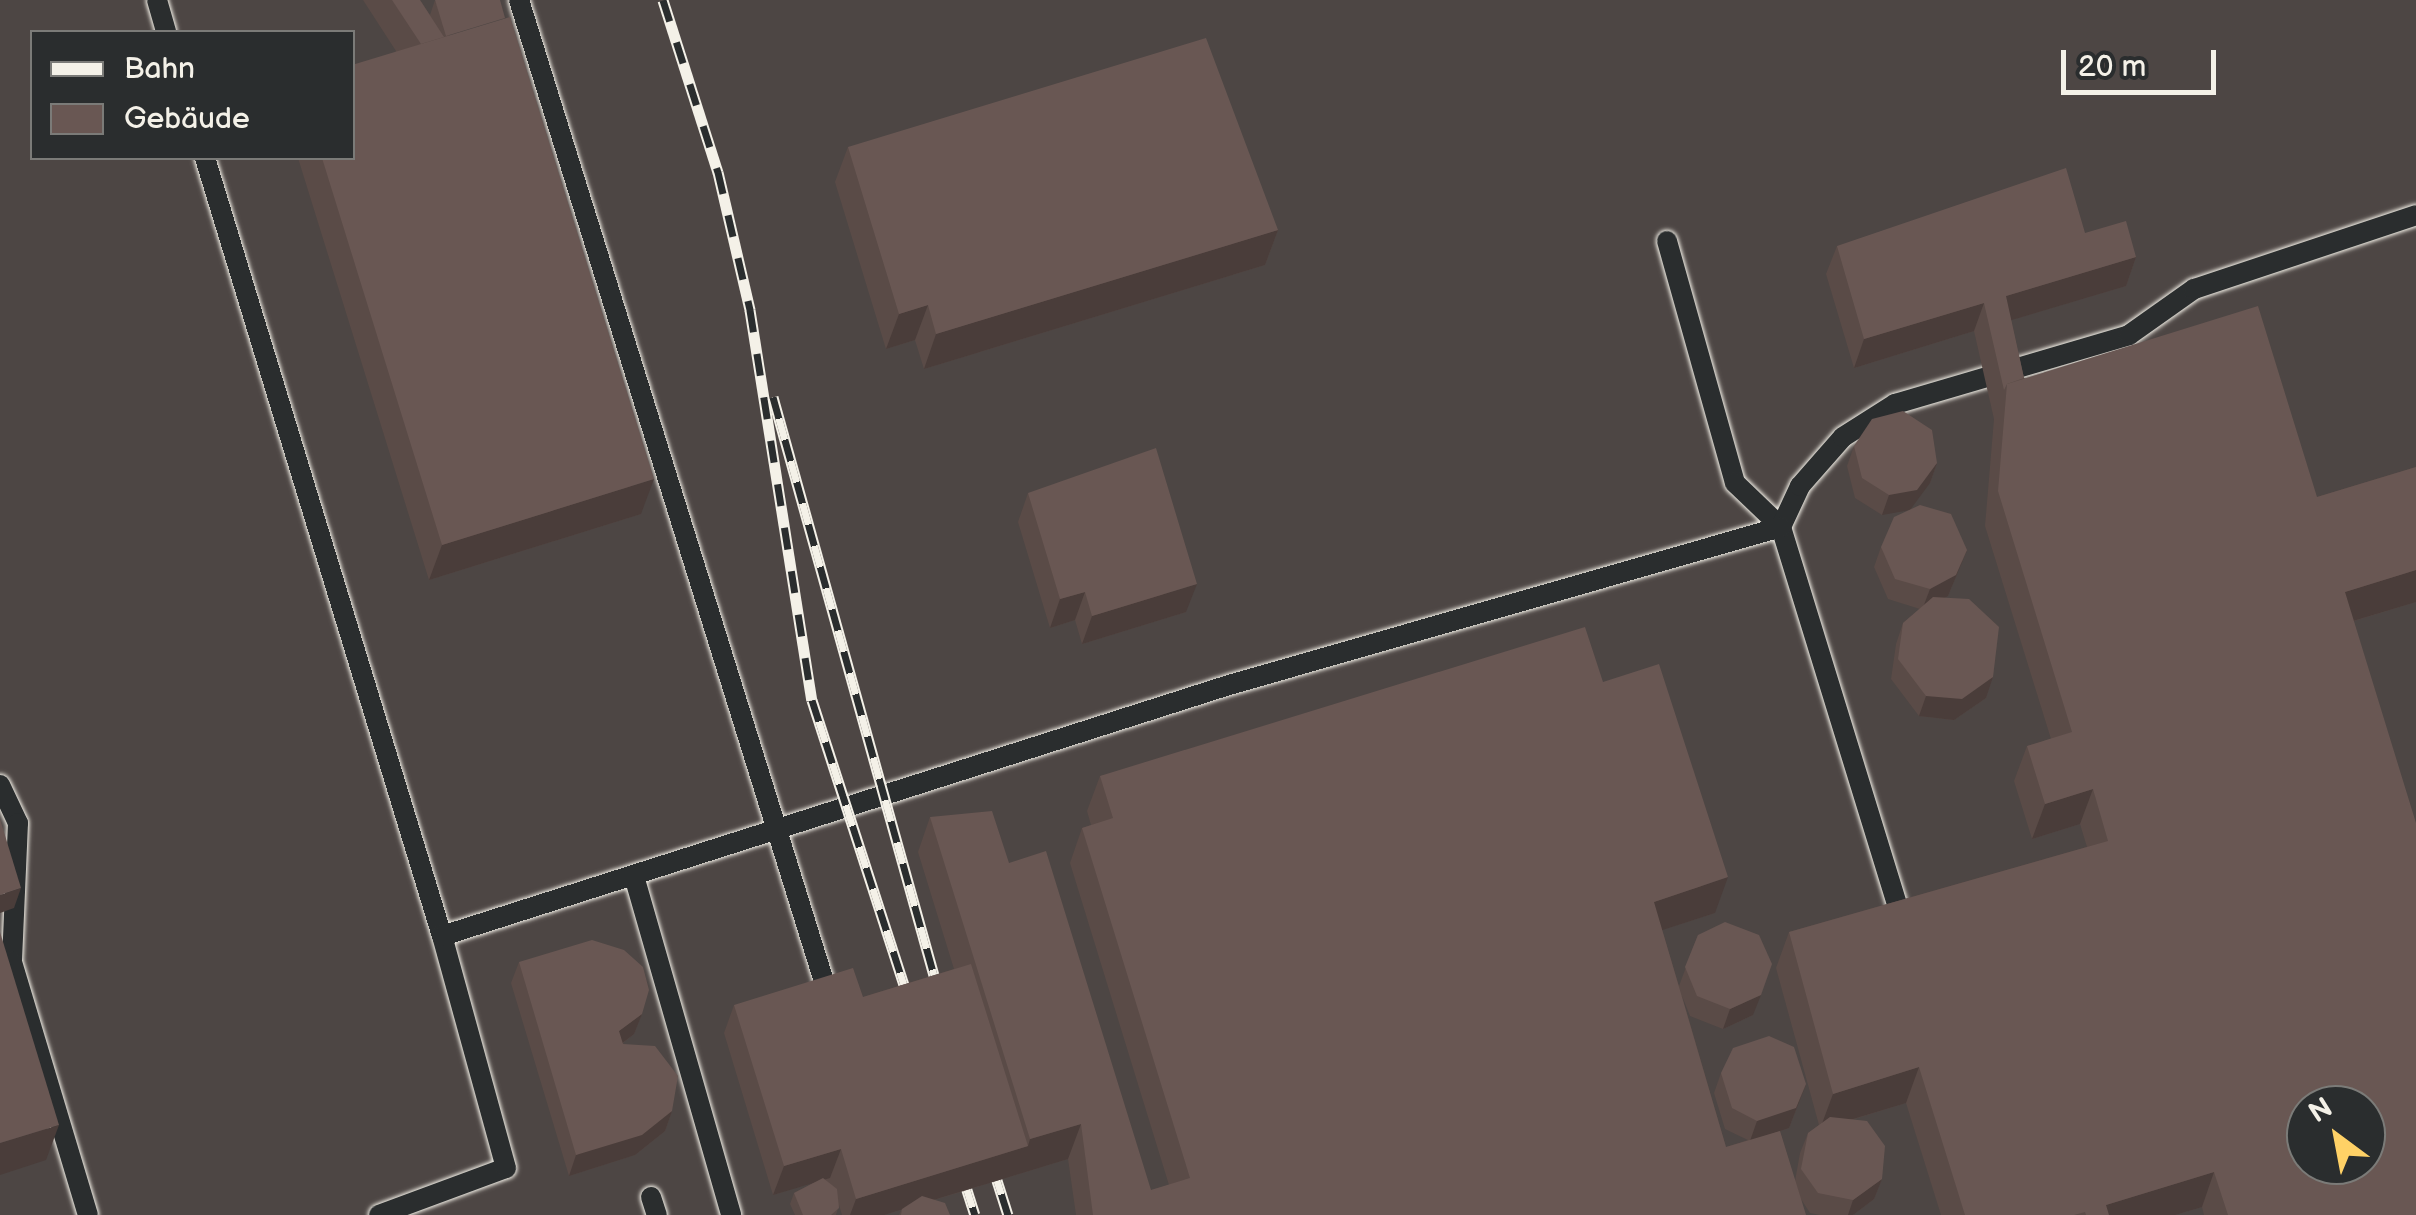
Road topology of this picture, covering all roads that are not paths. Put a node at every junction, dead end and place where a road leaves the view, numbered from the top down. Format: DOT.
graph roads {
  1 [pos="156,0"];
  2 [pos="519,0"];
  3 [pos="165,30"];
  4 [pos="206,160"];
  5 [pos="2416,215"];
  6 [pos="1667,241"];
  7 [pos="1781,527"];
  8 [pos="0,785"];
  9 [pos="776,830"];
  10 [pos="634,876"];
  11 [pos="442,936"];
  12 [pos="1913,955"];
  13 [pos="825,985"];
  14 [pos="88,1215"];
  15 [pos="379,1215"];
  16 [pos="731,1215"];
  1 -- 3 [label="lane"];
  2 -- 9 [label="lane"];
  4 -- 11 [label="lane"];
  5 -- 7 [label="lane"];
  6 -- 7 [label="lane"];
  7 -- 9 [label="lane"];
  7 -- 12 [label="lane"];
  8 -- 14 [label="lane"];
  9 -- 10 [label="lane"];
  9 -- 13 [label="lane"];
  10 -- 11 [label="lane"];
  10 -- 16 [label="lane"];
  11 -- 15 [label="lane"];
}
